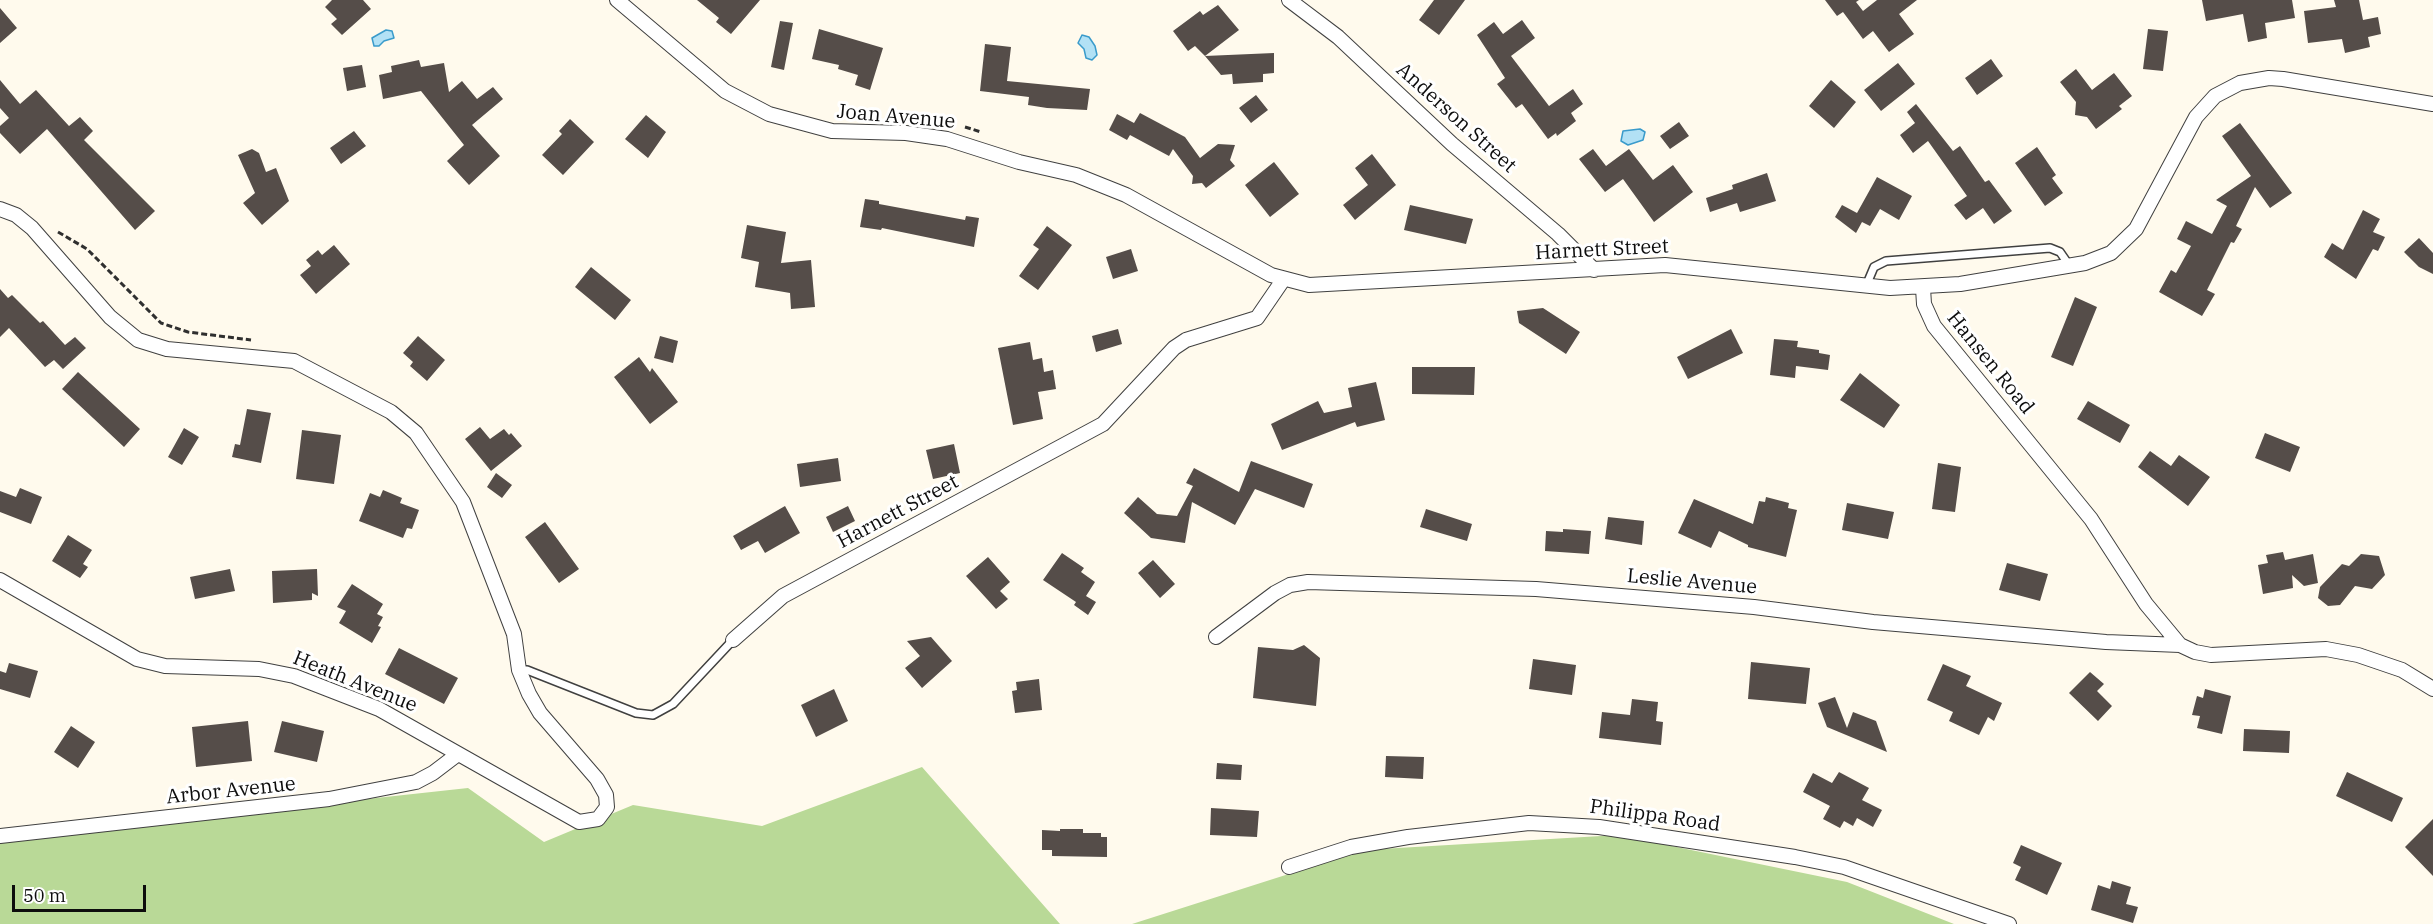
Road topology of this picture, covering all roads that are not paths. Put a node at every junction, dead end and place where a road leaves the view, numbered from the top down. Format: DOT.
graph roads {
  1 [pos="617,0"];
  2 [pos="1289,0"];
  3 [pos="2433,104"];
  4 [pos="0,209"];
  5 [pos="2068,265"];
  6 [pos="1257,267"];
  7 [pos="1594,270"];
  8 [pos="1283,280"];
  9 [pos="1866,286"];
  10 [pos="1923,288"];
  11 [pos="0,580"];
  12 [pos="1216,637"];
  13 [pos="733,640"];
  14 [pos="2180,645"];
  15 [pos="519,670"];
  16 [pos="2433,689"];
  17 [pos="458,754"];
  18 [pos="0,836"];
  19 [pos="1289,867"];
  20 [pos="2009,924"];
  1 -- 6 [label="street, Joan Avenue"];
  2 -- 7 [label="street, Anderson Street"];
  3 -- 5 [label="street, Hansen Road"];
  4 -- 15 [label="street, Heath Avenue"];
  5 -- 9 [label="lane"];
  5 -- 10 [label="street, Hansen Road"];
  6 -- 8 [label="street, Harnett Street"];
  7 -- 8 [label="street, Harnett Street"];
  7 -- 9 [label="street, Harnett Street"];
  8 -- 13 [label="street, Harnett Street"];
  9 -- 10 [label="street, Harnett Street"];
  10 -- 14 [label="street, Hansen Road"];
  11 -- 17 [label="street, Heath Avenue"];
  12 -- 14 [label="street, Leslie Avenue"];
  13 -- 15 [label="lane, Harnett Street"];
  14 -- 16 [label="street"];
  15 -- 17 [label="street, Heath Avenue"];
  17 -- 18 [label="street, Arbor Avenue"];
  19 -- 20 [label="street, Philippa Road"];
}
